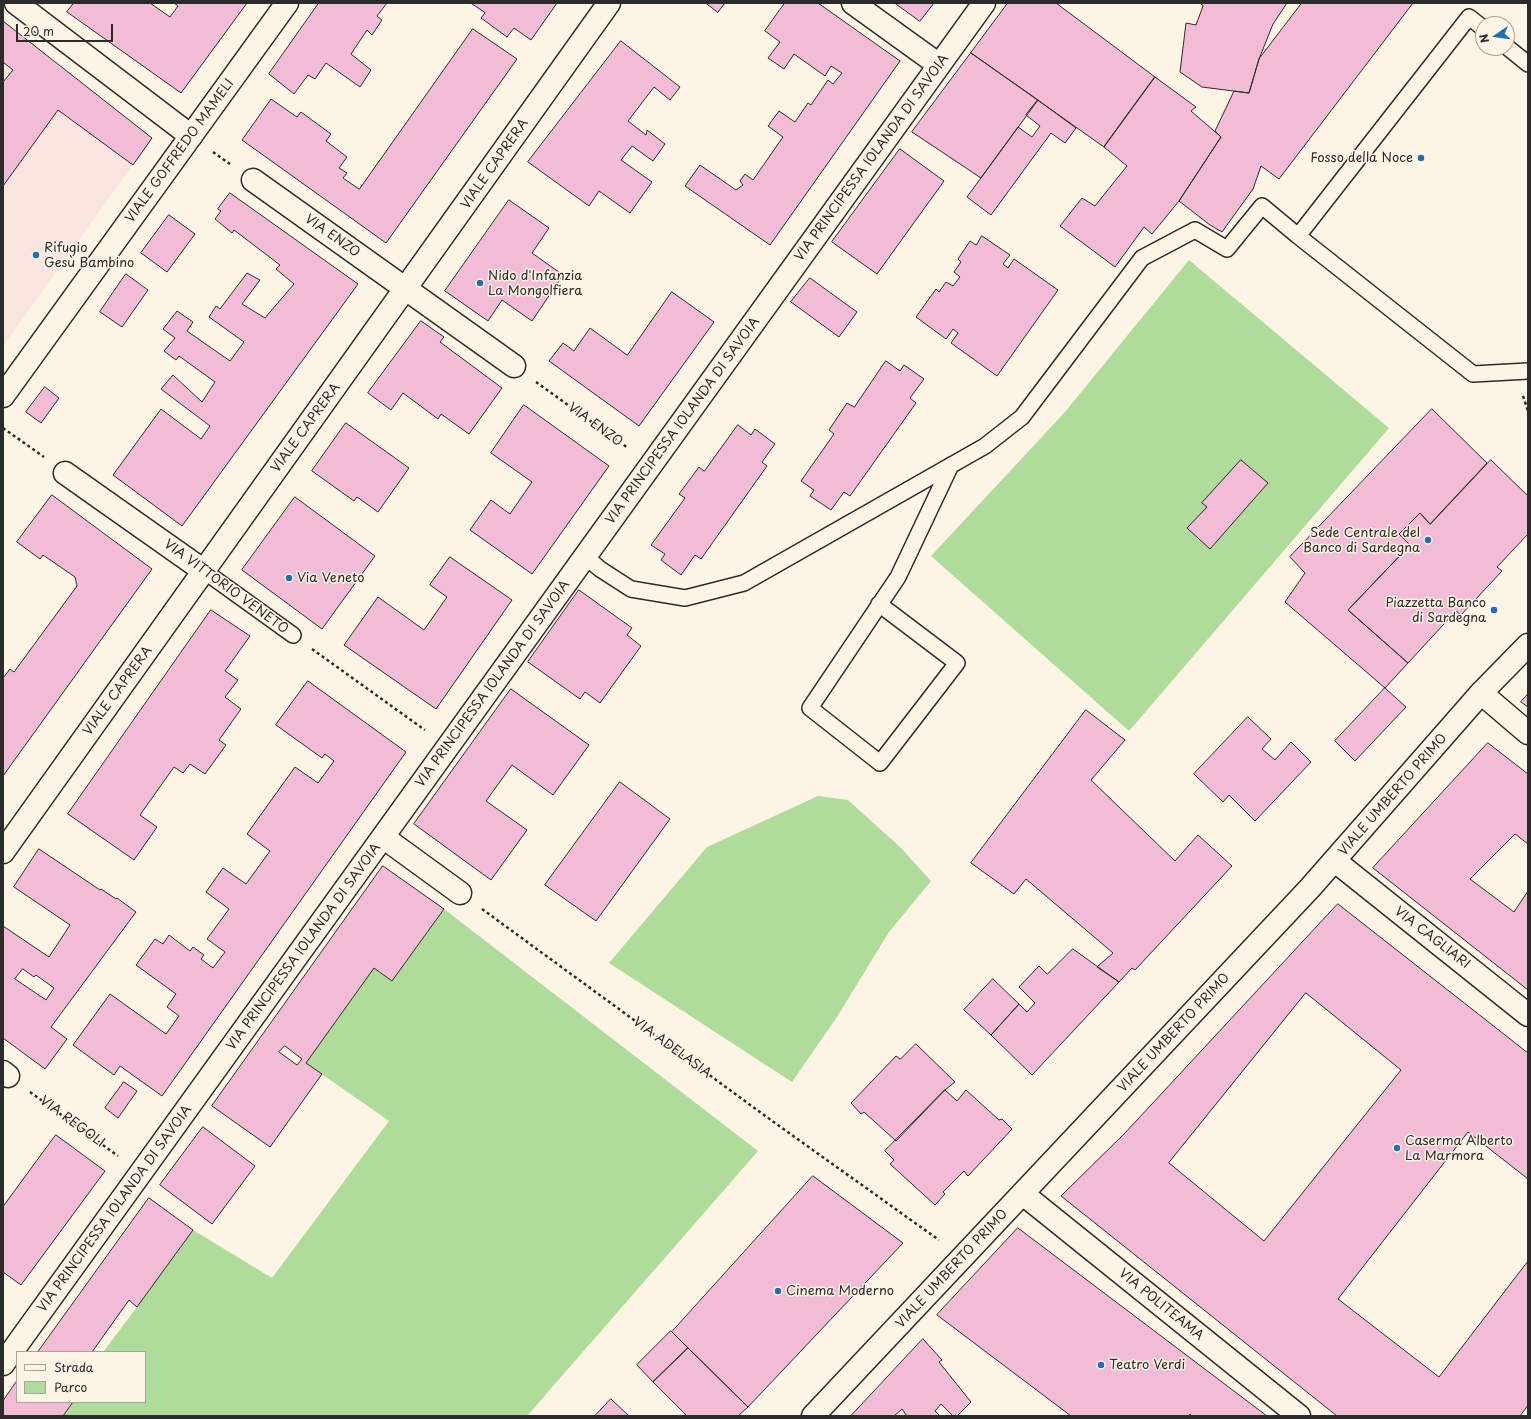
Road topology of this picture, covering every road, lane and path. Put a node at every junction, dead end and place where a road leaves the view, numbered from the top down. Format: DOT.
graph roads {
  1 [pos="16,3"];
  2 [pos="287,3"];
  3 [pos="609,3"];
  4 [pos="853,3"];
  5 [pos="984,3"];
  6 [pos="1475,22"];
  7 [pos="1515,53"];
  8 [pos="1528,64"];
  9 [pos="939,65"];
  10 [pos="191,136"];
  11 [pos="253,180"];
  12 [pos="1298,236"];
  13 [pos="406,288"];
  14 [pos="514,366"];
  15 [pos="1528,371"];
  16 [pos="3,396"];
  17 [pos="3,428"];
  18 [pos="651,465"];
  19 [pos="951,465"];
  20 [pos="65,472"];
  21 [pos="585,556"];
  22 [pos="204,571"];
  23 [pos="879,604"];
  24 [pos="293,635"];
  25 [pos="1528,645"];
  26 [pos="1481,693"];
  27 [pos="1528,733"];
  28 [pos="448,746"];
  29 [pos="383,837"];
  30 [pos="3,852"];
  31 [pos="1335,861"];
  32 [pos="460,893"];
  33 [pos="1528,1015"];
  34 [pos="5,1074"];
  35 [pos="141,1172"];
  36 [pos="1023,1194"];
  37 [pos="963,1258"];
  38 [pos="3,1364"];
  39 [pos="813,1416"];
  40 [pos="1299,1416"];
  1 -- 10 [label="street"];
  2 -- 10 [label="street, VIALE GOFFREDO MAMELI"];
  3 -- 13 [label="street, VIALE CAPRERA"];
  4 -- 9 [label="street"];
  5 -- 9 [label="street, VIA PRINCIPESSA IOLANDA DI SAVOIA"];
  6 -- 12 [label="lane"];
  7 -- 8 [label="lane"];
  9 -- 18 [label="street, VIA PRINCIPESSA IOLANDA DI SAVOIA"];
  10 -- 11 [label="path"];
  10 -- 16 [label="street, VIALE GOFFREDO MAMELI"];
  11 -- 13 [label="street, VIA ENZO"];
  12 -- 15 [label="lane"];
  12 -- 19 [label="lane"];
  13 -- 14 [label="street, VIA ENZO"];
  13 -- 22 [label="street, VIALE CAPRERA"];
  14 -- 18 [label="path, VIA ENZO"];
  17 -- 20 [label="path"];
  18 -- 21 [label="street, VIA PRINCIPESSA IOLANDA DI SAVOIA"];
  19 -- 21 [label="lane"];
  19 -- 23 [label="lane"];
  20 -- 22 [label="street, VIA VITTORIO VENETO"];
  21 -- 28 [label="street, VIA PRINCIPESSA IOLANDA DI SAVOIA"];
  22 -- 24 [label="lane, VIA VITTORIO VENETO"];
  22 -- 30 [label="street, VIALE CAPRERA"];
  23 -- 23 [label="lane"];
  24 -- 28 [label="path, VIA VITTORIO VENETO"];
  25 -- 26 [label="street, VIALE UMBERTO PRIMO"];
  26 -- 27 [label="street"];
  26 -- 31 [label="street, VIALE UMBERTO PRIMO"];
  28 -- 29 [label="street, VIA PRINCIPESSA IOLANDA DI SAVOIA"];
  29 -- 32 [label="street"];
  29 -- 35 [label="street, VIA PRINCIPESSA IOLANDA DI SAVOIA"];
  31 -- 33 [label="street, VIA CAGLIARI"];
  31 -- 36 [label="street, VIALE UMBERTO PRIMO"];
  32 -- 37 [label="path, VIA ADELASIA"];
  34 -- 35 [label="path, VIA REGOLI"];
  35 -- 38 [label="street, VIA PRINCIPESSA IOLANDA DI SAVOIA"];
  36 -- 37 [label="street, VIALE UMBERTO PRIMO"];
  36 -- 40 [label="street, VIA POLITEAMA"];
  37 -- 39 [label="street, VIALE UMBERTO PRIMO"];
}
